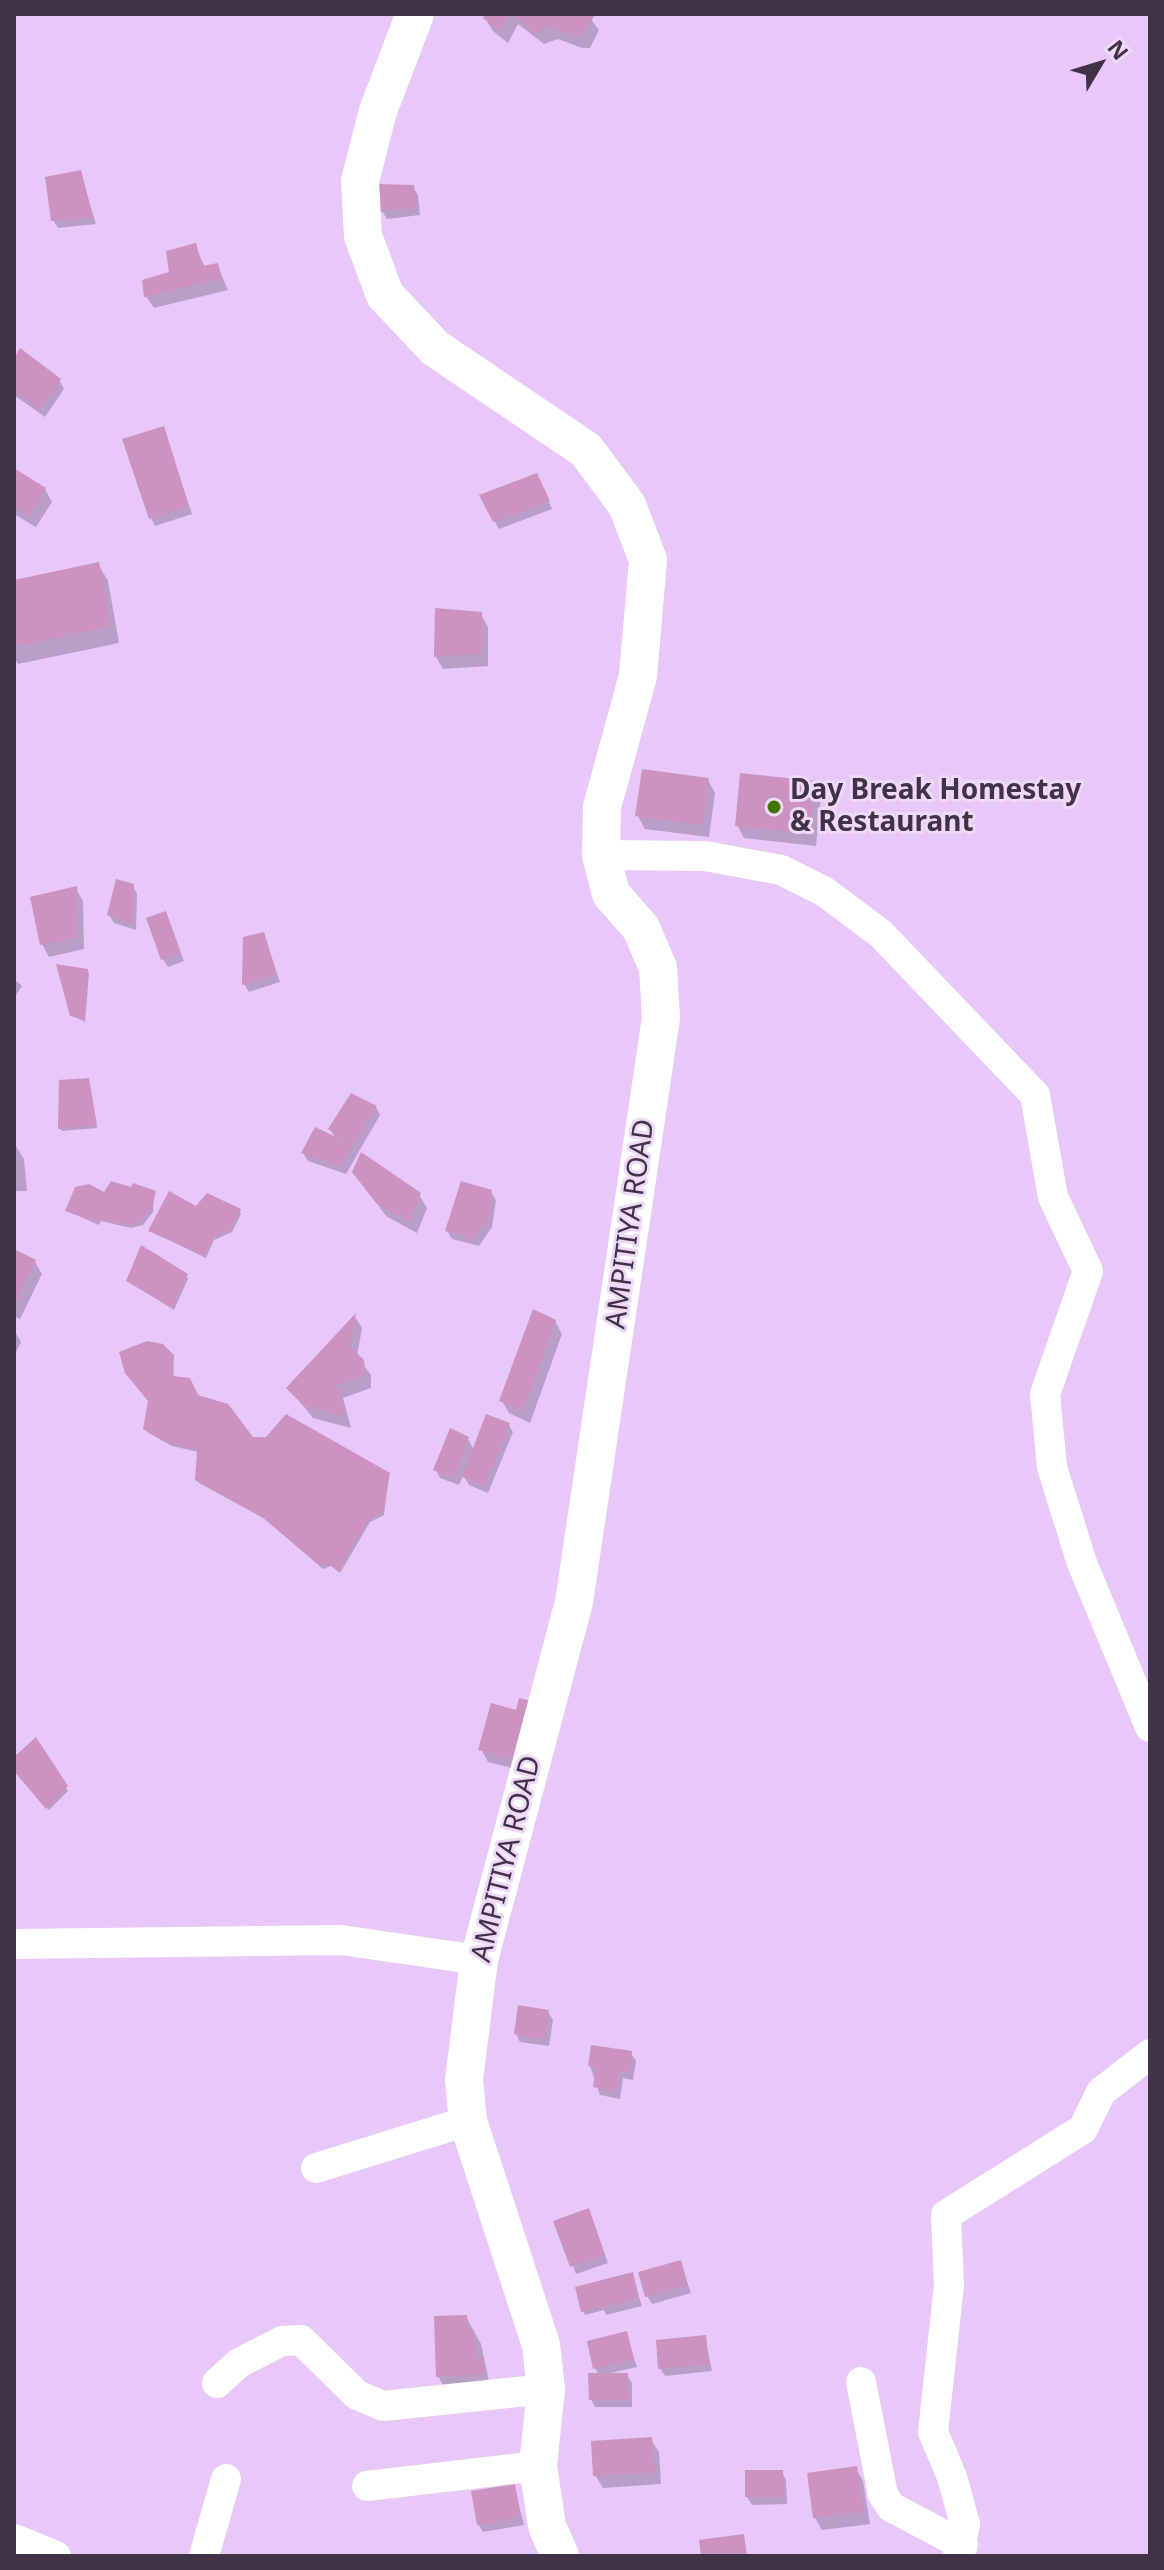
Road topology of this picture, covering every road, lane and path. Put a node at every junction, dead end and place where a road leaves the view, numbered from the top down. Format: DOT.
graph roads {
  1 [pos="415,14"];
  2 [pos="601,855"];
  3 [pos="1150,1727"];
  4 [pos="14,1944"];
  5 [pos="479,1960"];
  6 [pos="1150,2054"];
  7 [pos="468,2121"];
  8 [pos="316,2168"];
  9 [pos="861,2382"];
  10 [pos="217,2383"];
  11 [pos="546,2389"];
  12 [pos="538,2466"];
  13 [pos="226,2479"];
  14 [pos="367,2486"];
  15 [pos="19,2547"];
  16 [pos="960,2550"];
  17 [pos="56,2556"];
  18 [pos="204,2556"];
  19 [pos="560,2556"];
  1 -- 2 [label="main road, AMPITIYA ROAD"];
  2 -- 3 [label="street"];
  2 -- 5 [label="main road, AMPITIYA ROAD"];
  4 -- 5 [label="street"];
  5 -- 7 [label="main road, AMPITIYA ROAD"];
  6 -- 16 [label="street"];
  7 -- 8 [label="street"];
  7 -- 11 [label="main road, AMPITIYA ROAD"];
  9 -- 16 [label="street"];
  10 -- 11 [label="street"];
  11 -- 12 [label="main road, AMPITIYA ROAD"];
  12 -- 14 [label="street"];
  12 -- 19 [label="main road, AMPITIYA ROAD"];
  13 -- 18 [label="street"];
  15 -- 17 [label="street"];
}
